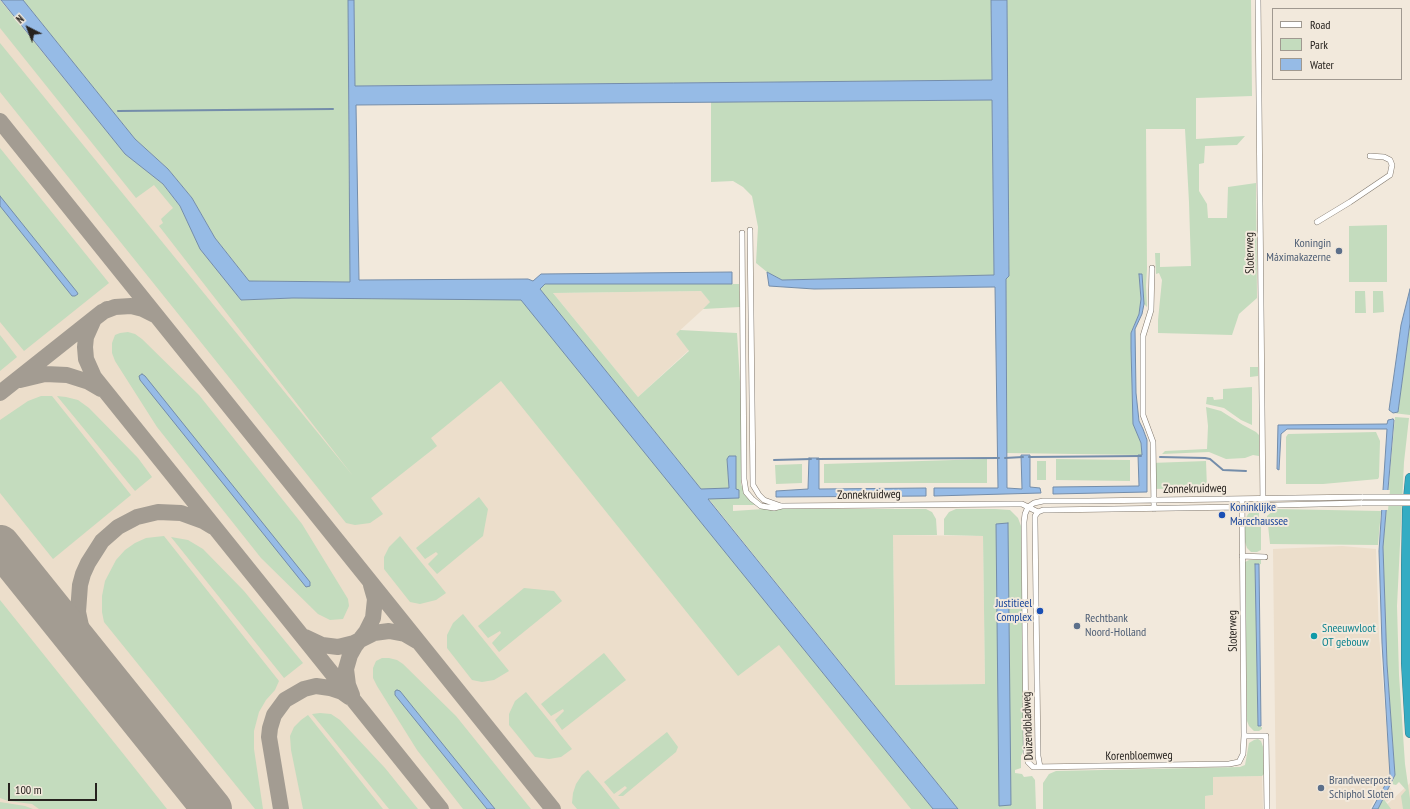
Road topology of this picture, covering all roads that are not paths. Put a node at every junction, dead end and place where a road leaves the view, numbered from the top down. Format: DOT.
graph roads {
  1 [pos="1258,0"];
  2 [pos="1370,156"];
  3 [pos="1318,222"];
  4 [pos="750,230"];
  5 [pos="742,233"];
  6 [pos="1152,268"];
  7 [pos="1410,478"];
  8 [pos="1410,496"];
  9 [pos="1263,498"];
  10 [pos="1242,499"];
  11 [pos="1154,500"];
  12 [pos="1410,503"];
  13 [pos="782,506"];
  14 [pos="1263,506"];
  15 [pos="1028,507"];
  16 [pos="1154,508"];
  17 [pos="1242,508"];
  18 [pos="1038,512"];
  19 [pos="1242,556"];
  20 [pos="1265,557"];
  21 [pos="1410,733"];
  22 [pos="1244,736"];
  23 [pos="1239,762"];
  24 [pos="1040,767"];
  25 [pos="1267,809"];
  1 -- 9 [label="street, Sloterweg"];
  2 -- 3 [label="street"];
  4 -- 13 [label="street"];
  5 -- 13 [label="street, Zonnekruidweg"];
  6 -- 11 [label="street"];
  7 -- 21 [label="highway"];
  8 -- 9 [label="street, Zonnekruidweg, bridge"];
  9 -- 10 [label="street, Zonnekruidweg"];
  9 -- 14 [label="street, Sloterweg"];
  10 -- 11 [label="street, Zonnekruidweg"];
  10 -- 17 [label="street, Sloterweg"];
  11 -- 15 [label="street, Zonnekruidweg"];
  11 -- 16 [label="street"];
  12 -- 14 [label="street, Zonnekruidweg, bridge"];
  13 -- 15 [label="street, Zonnekruidweg"];
  14 -- 17 [label="street, Zonnekruidweg"];
  15 -- 18 [label="street, Zonnekruidweg"];
  15 -- 24 [label="street, Duizendbladweg"];
  16 -- 17 [label="street, Zonnekruidweg"];
  16 -- 18 [label="street, Zonnekruidweg"];
  17 -- 19 [label="street, Sloterweg"];
  18 -- 24 [label="street, Duizendbladweg"];
  19 -- 20 [label="street"];
  19 -- 22 [label="street, Sloterweg"];
  22 -- 23 [label="street, Sloterweg"];
  22 -- 25 [label="street"];
  23 -- 24 [label="street, Korenbloemweg"];
}
